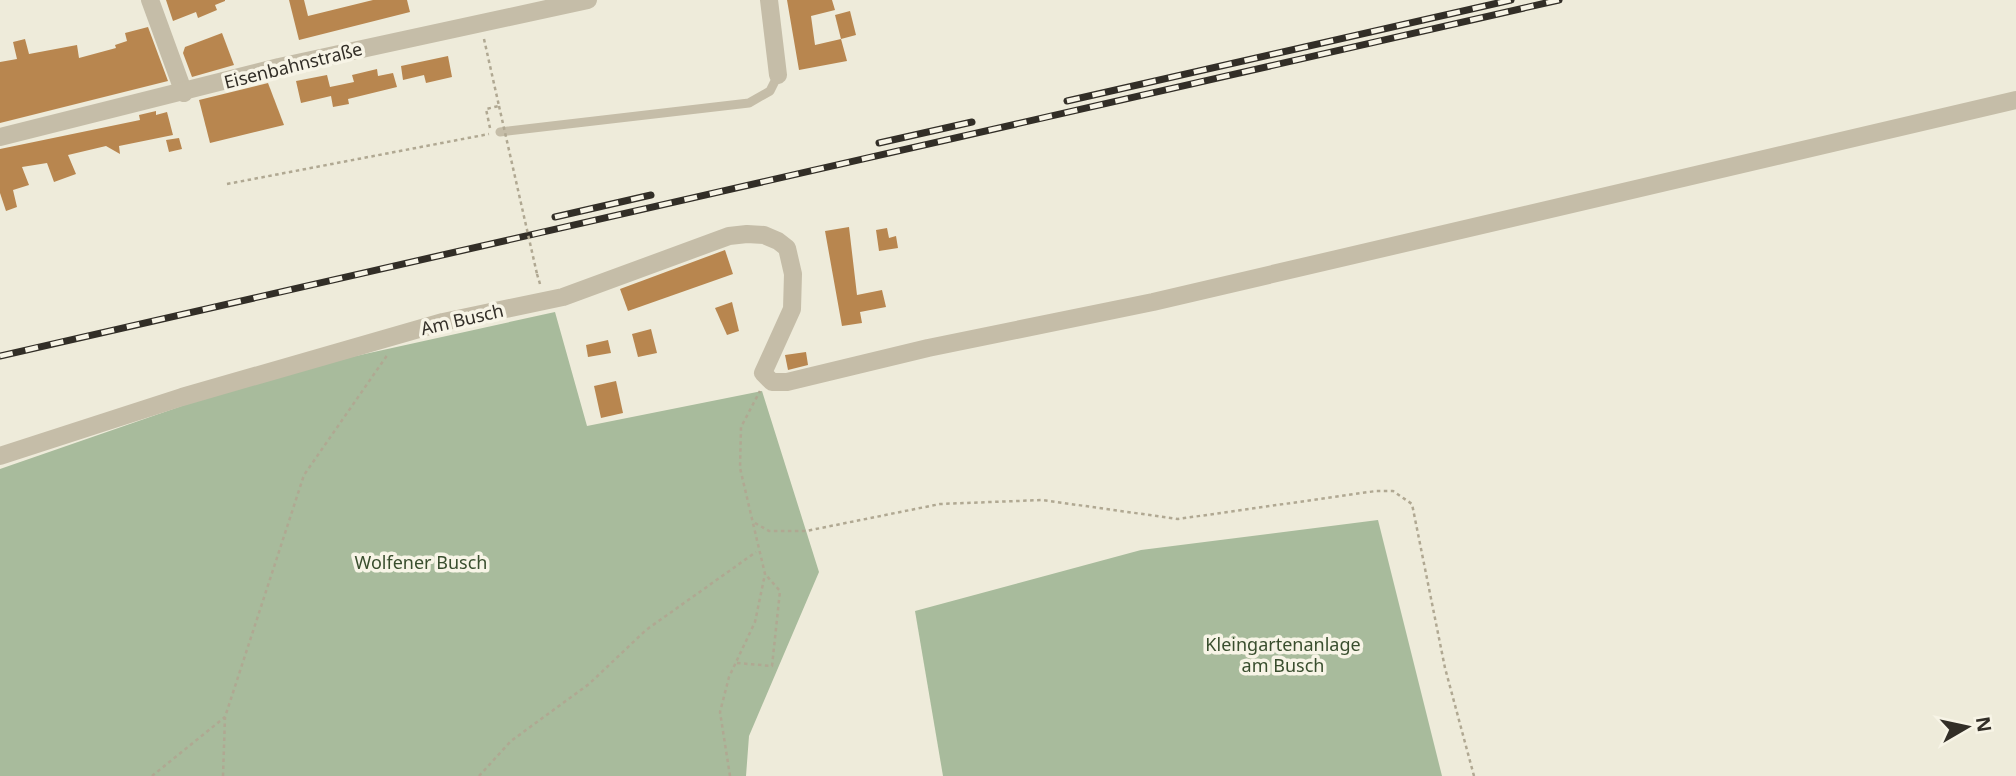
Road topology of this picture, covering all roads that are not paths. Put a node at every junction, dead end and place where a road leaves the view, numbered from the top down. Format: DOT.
graph roads {
  1 [pos="150,0"];
  2 [pos="587,0"];
  3 [pos="769,0"];
  4 [pos="556,3"];
  5 [pos="778,75"];
  6 [pos="184,93"];
  7 [pos="2016,100"];
  8 [pos="500,132"];
  9 [pos="0,138"];
  10 [pos="0,456"];
  1 -- 6 [label="street"];
  2 -- 4 [label="street, Eisenbahnstraße"];
  3 -- 5 [label="street"];
  4 -- 6 [label="street, Eisenbahnstraße"];
  5 -- 8 [label="lane"];
  6 -- 9 [label="street, Eisenbahnstraße"];
  7 -- 10 [label="street, Am Busch"];
}
